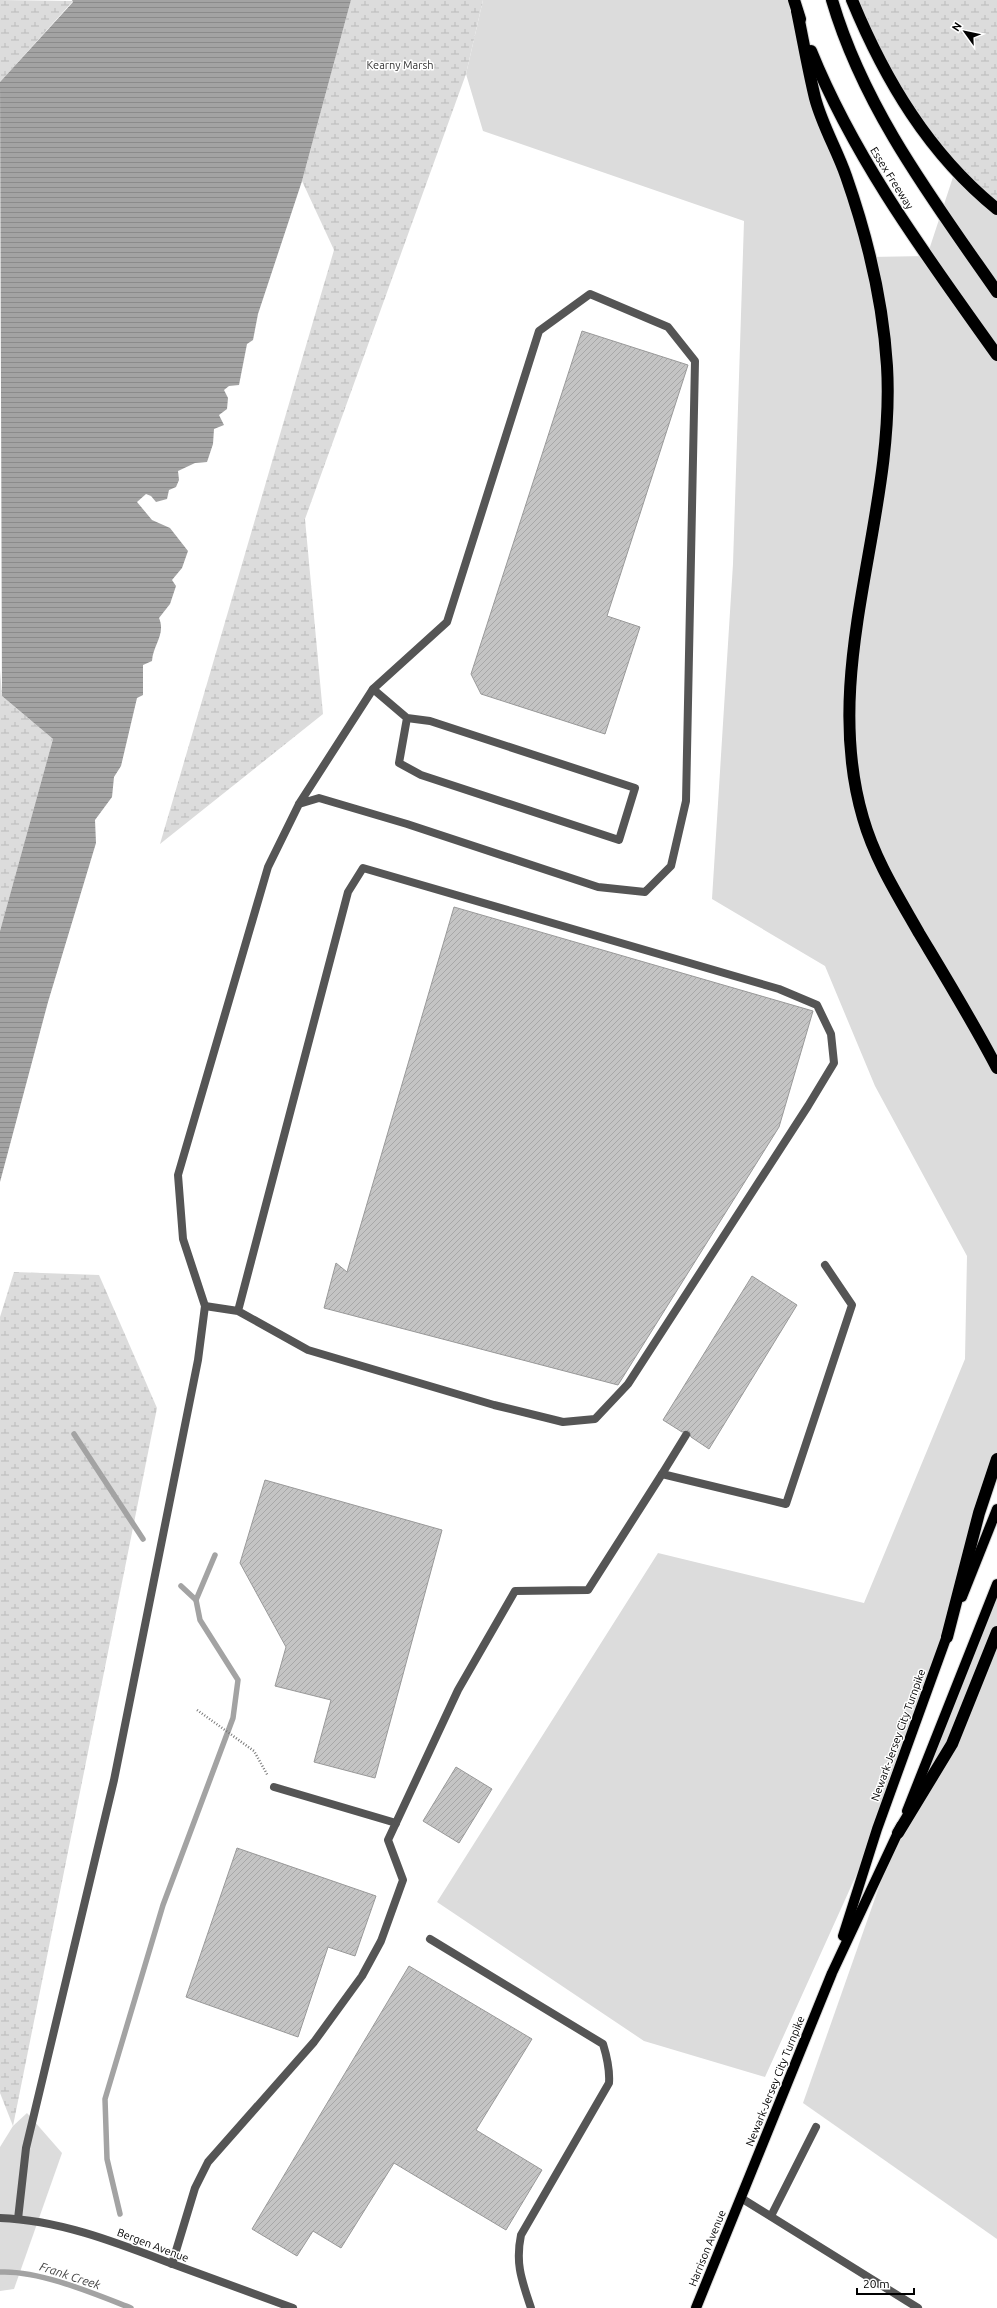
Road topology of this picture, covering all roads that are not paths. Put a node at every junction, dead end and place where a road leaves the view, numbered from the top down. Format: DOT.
graph roads {
  1 [pos="832,0"];
  2 [pos="852,0"];
  3 [pos="796,5"];
  4 [pos="997,209"];
  5 [pos="997,292"];
  6 [pos="997,355"];
  7 [pos="373,689"];
  8 [pos="407,718"];
  9 [pos="299,804"];
  10 [pos="997,1068"];
  11 [pos="825,1265"];
  12 [pos="205,1306"];
  13 [pos="238,1310"];
  14 [pos="686,1435"];
  15 [pos="997,1459"];
  16 [pos="662,1474"];
  17 [pos="997,1509"];
  18 [pos="997,1584"];
  19 [pos="997,1632"];
  20 [pos="947,1637"];
  21 [pos="274,1787"];
  22 [pos="396,1823"];
  23 [pos="898,1833"];
  24 [pos="430,1939"];
  25 [pos="832,1973"];
  26 [pos="816,2127"];
  27 [pos="741,2198"];
  28 [pos="771,2216"];
  29 [pos="0,2218"];
  30 [pos="18,2219"];
  31 [pos="172,2264"];
  32 [pos="293,2308"];
  33 [pos="531,2308"];
  34 [pos="696,2308"];
  35 [pos="918,2308"];
  1 -- 5 [label="highway, Essex Freeway"];
  2 -- 4 [label="highway"];
  3 -- 6 [label="highway, Essex Freeway"];
  3 -- 10 [label="highway"];
  7 -- 8 [label="street"];
  7 -- 9 [label="street"];
  7 -- 9 [label="street"];
  8 -- 8 [label="street"];
  9 -- 12 [label="street"];
  11 -- 16 [label="street"];
  12 -- 13 [label="street"];
  12 -- 30 [label="street"];
  13 -- 13 [label="street"];
  14 -- 16 [label="street"];
  15 -- 20 [label="highway"];
  16 -- 22 [label="street"];
  17 -- 20 [label="main road, Newark-Jersey City Turnpike"];
  18 -- 23 [label="main road, Newark-Jersey City Turnpike"];
  19 -- 23 [label="highway"];
  20 -- 25 [label="main road, Newark-Jersey City Turnpike"];
  21 -- 22 [label="street"];
  22 -- 31 [label="street"];
  23 -- 25 [label="main road, Newark-Jersey City Turnpike"];
  24 -- 33 [label="street"];
  25 -- 27 [label="main road, Newark-Jersey City Turnpike"];
  26 -- 28 [label="street"];
  27 -- 28 [label="street"];
  27 -- 34 [label="main road, Harrison Avenue"];
  28 -- 35 [label="street"];
  29 -- 30 [label="street, Bergen Avenue"];
  30 -- 31 [label="street, Bergen Avenue"];
  31 -- 32 [label="street, Bergen Avenue"];
}
